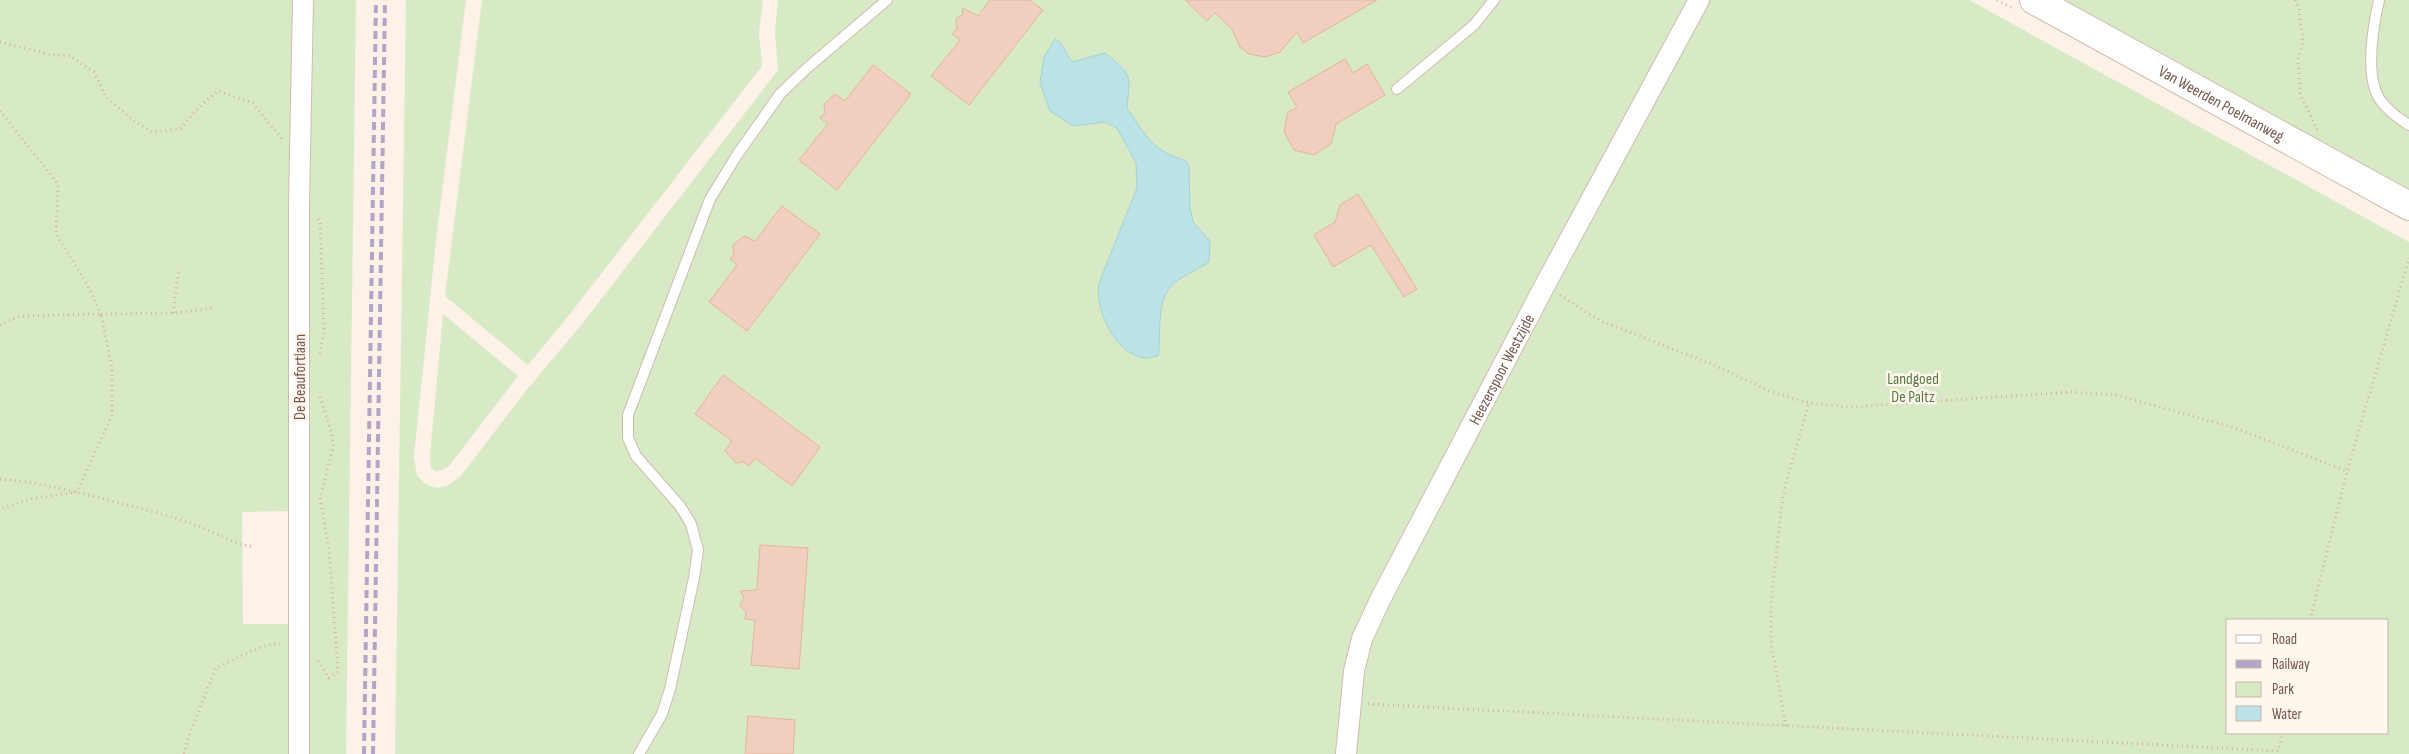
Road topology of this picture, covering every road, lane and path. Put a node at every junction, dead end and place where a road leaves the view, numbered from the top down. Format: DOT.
graph roads {
  1 [pos="302,0"];
  2 [pos="886,0"];
  3 [pos="1494,0"];
  4 [pos="1699,0"];
  5 [pos="2034,0"];
  6 [pos="2295,0"];
  7 [pos="2379,0"];
  8 [pos="0,42"];
  9 [pos="1397,89"];
  10 [pos="0,112"];
  11 [pos="2409,125"];
  12 [pos="2318,133"];
  13 [pos="283,145"];
  14 [pos="299,204"];
  15 [pos="2409,206"];
  16 [pos="2409,258"];
  17 [pos="179,268"];
  18 [pos="1545,285"];
  19 [pos="215,308"];
  20 [pos="173,313"];
  21 [pos="101,314"];
  22 [pos="0,325"];
  23 [pos="318,359"];
  24 [pos="318,387"];
  25 [pos="1809,403"];
  26 [pos="2347,470"];
  27 [pos="0,479"];
  28 [pos="77,492"];
  29 [pos="0,509"];
  30 [pos="254,547"];
  31 [pos="2310,619"];
  32 [pos="299,646"];
  33 [pos="1352,703"];
  34 [pos="1786,726"];
  35 [pos="2282,734"];
  36 [pos="184,754"];
  37 [pos="299,754"];
  38 [pos="639,754"];
  39 [pos="1346,754"];
  1 -- 14 [label="street, De Beaufortlaan"];
  2 -- 38 [label="lane"];
  3 -- 9 [label="lane"];
  4 -- 18 [label="street, Heezerspoor Westzijde"];
  5 -- 15 [label="main road, Van Weerden Poelmanweg"];
  6 -- 12 [label="path"];
  7 -- 11 [label="lane"];
  8 -- 13 [label="path"];
  10 -- 21 [label="path"];
  14 -- 23 [label="path"];
  14 -- 32 [label="street, De Beaufortlaan"];
  16 -- 26 [label="path"];
  17 -- 20 [label="path"];
  18 -- 25 [label="path"];
  18 -- 33 [label="street, Heezerspoor Westzijde"];
  19 -- 20 [label="path"];
  20 -- 21 [label="path"];
  21 -- 22 [label="path"];
  21 -- 28 [label="path"];
  24 -- 32 [label="path"];
  25 -- 26 [label="path"];
  25 -- 34 [label="path"];
  26 -- 31 [label="path"];
  27 -- 28 [label="path"];
  28 -- 29 [label="path"];
  28 -- 30 [label="path"];
  32 -- 36 [label="path"];
  32 -- 37 [label="street, De Beaufortlaan"];
  33 -- 34 [label="path"];
  33 -- 39 [label="street, Heezerspoor Westzijde"];
  34 -- 35 [label="path"];
}
